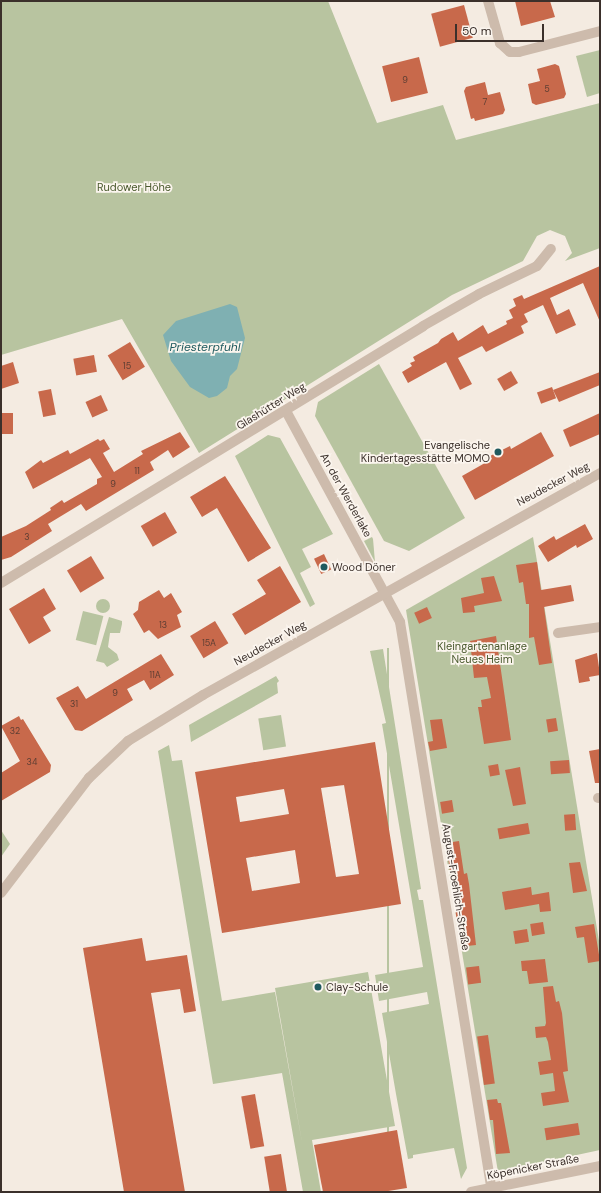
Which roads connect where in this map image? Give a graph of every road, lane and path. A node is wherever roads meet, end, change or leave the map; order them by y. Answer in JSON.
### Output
{"nodes":[{"id":1,"x":488,"y":1,"type":"edge"},
{"id":2,"x":600,"y":31,"type":"edge"},
{"id":3,"x":551,"y":249,"type":"dead end"},
{"id":4,"x":286,"y":411,"type":"junction"},
{"id":5,"x":600,"y":473,"type":"edge"},
{"id":6,"x":1,"y":583,"type":"edge"},
{"id":7,"x":384,"y":593,"type":"junction"},
{"id":8,"x":600,"y":627,"type":"edge"},
{"id":9,"x":558,"y":633,"type":"dead end"},
{"id":10,"x":1,"y":894,"type":"edge"},
{"id":11,"x":600,"y":1166,"type":"edge"},
{"id":12,"x":491,"y":1190,"type":"edge"},
{"id":13,"x":471,"y":1192,"type":"edge"}],
"edges":[{"from":1,"to":2,"type":"street"},
{"from":3,"to":4,"type":"street","name":"Glashütter Weg"},
{"from":4,"to":6,"type":"street","name":"Glashütter Weg"},
{"from":4,"to":7,"type":"street","name":"An der Werderlake"},
{"from":5,"to":7,"type":"street","name":"Neudecker Weg"},
{"from":7,"to":10,"type":"street","name":"Neudecker Weg"},
{"from":7,"to":12,"type":"street","name":"August-Froehlich-Straße"},
{"from":8,"to":9,"type":"street"},
{"from":11,"to":12,"type":"street","name":"Köpenicker Straße"},
{"from":12,"to":13,"type":"street","name":"Köpenicker Straße"}]}
